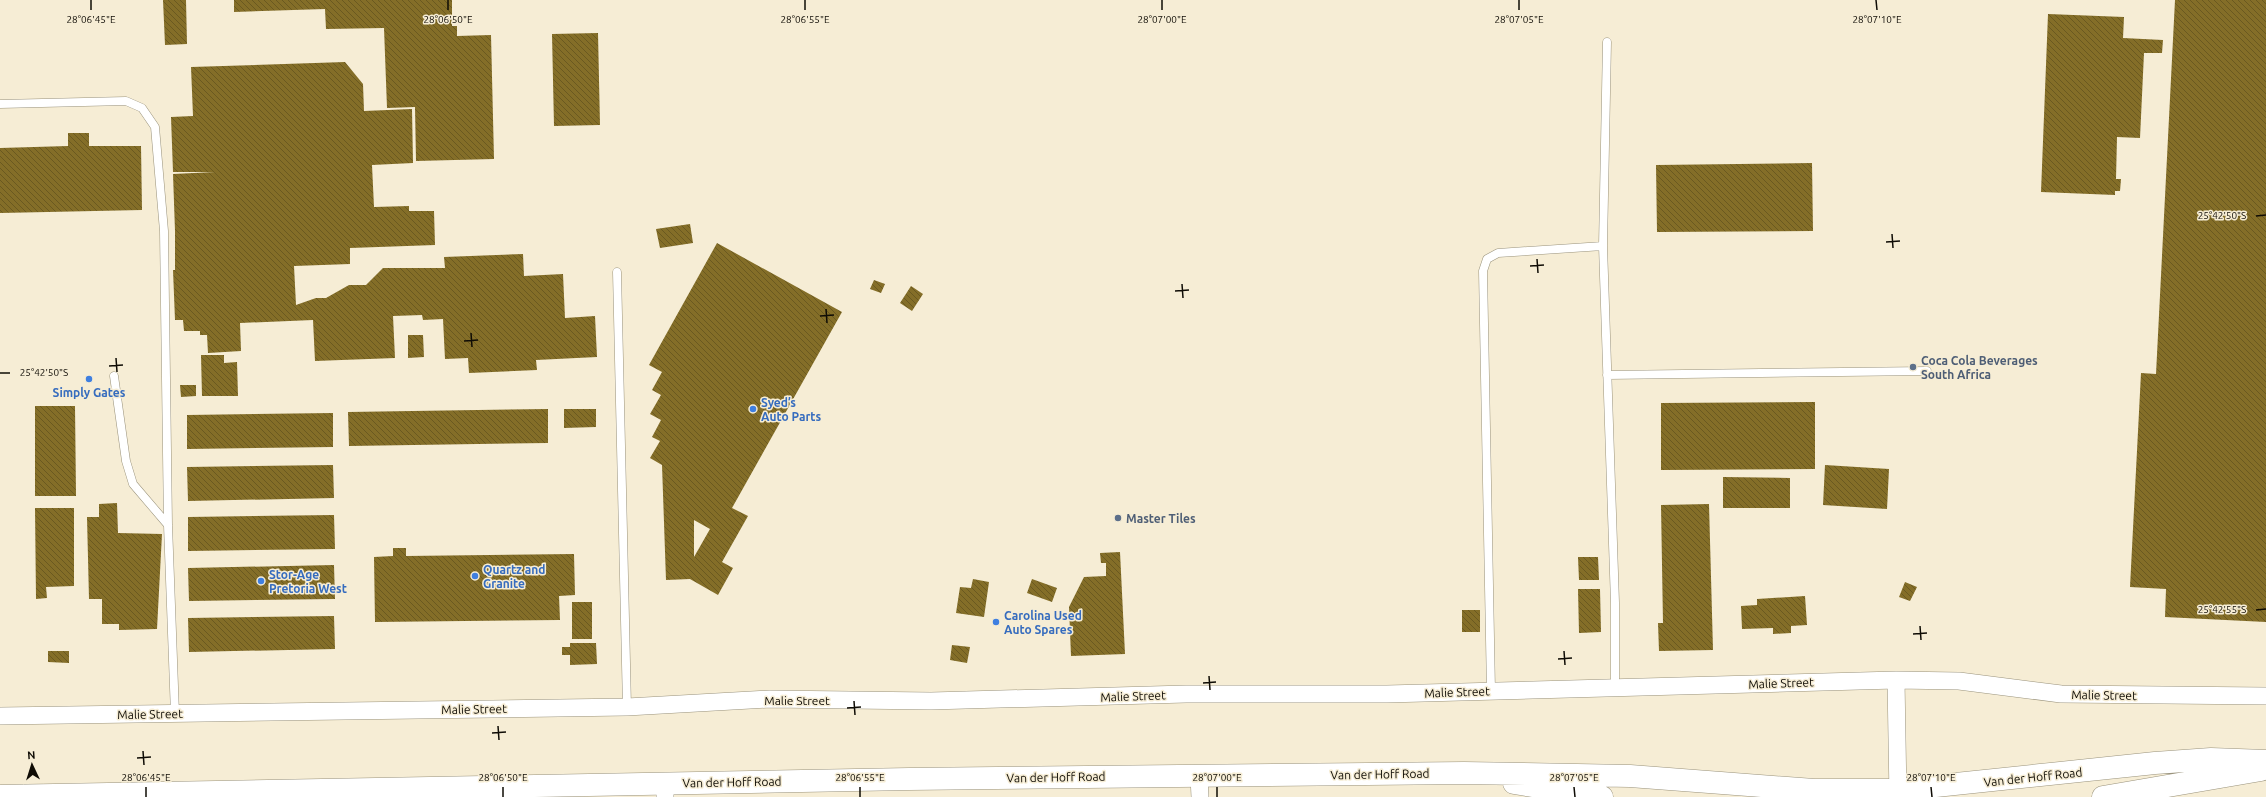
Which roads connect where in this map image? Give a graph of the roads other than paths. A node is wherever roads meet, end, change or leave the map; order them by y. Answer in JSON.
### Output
{"nodes":[{"id":1,"x":1607,"y":42,"type":"dead end"},
{"id":2,"x":0,"y":104,"type":"edge"},
{"id":3,"x":1603,"y":246,"type":"junction"},
{"id":4,"x":617,"y":272,"type":"dead end"},
{"id":5,"x":1927,"y":371,"type":"dead end"},
{"id":6,"x":1607,"y":375,"type":"junction"},
{"id":7,"x":114,"y":376,"type":"dead end"},
{"id":8,"x":168,"y":525,"type":"junction"},
{"id":9,"x":1896,"y":680,"type":"junction"},
{"id":10,"x":1615,"y":688,"type":"junction"},
{"id":11,"x":1491,"y":691,"type":"junction"},
{"id":12,"x":2266,"y":696,"type":"edge"},
{"id":13,"x":627,"y":707,"type":"junction"},
{"id":14,"x":175,"y":714,"type":"junction"},
{"id":15,"x":0,"y":716,"type":"edge"},
{"id":16,"x":2266,"y":761,"type":"edge"},
{"id":17,"x":2266,"y":769,"type":"edge"},
{"id":18,"x":1464,"y":773,"type":"junction"},
{"id":19,"x":1199,"y":786,"type":"edge"},
{"id":20,"x":665,"y":790,"type":"edge"},
{"id":21,"x":209,"y":794,"type":"edge"},
{"id":22,"x":1898,"y":794,"type":"edge"},
{"id":23,"x":0,"y":796,"type":"edge"},
{"id":24,"x":1602,"y":797,"type":"edge"},
{"id":25,"x":2103,"y":797,"type":"edge"}],
"edges":[{"from":1,"to":3,"type":"lane"},
{"from":2,"to":8,"type":"lane"},
{"from":3,"to":6,"type":"lane"},
{"from":3,"to":11,"type":"lane"},
{"from":4,"to":13,"type":"lane"},
{"from":5,"to":6,"type":"lane"},
{"from":6,"to":10,"type":"lane"},
{"from":7,"to":8,"type":"lane"},
{"from":8,"to":14,"type":"lane"},
{"from":9,"to":10,"type":"street","name":"Malie Street"},
{"from":9,"to":12,"type":"street","name":"Malie Street"},
{"from":9,"to":22,"type":"street"},
{"from":10,"to":11,"type":"street","name":"Malie Street"},
{"from":11,"to":13,"type":"street","name":"Malie Street"},
{"from":13,"to":14,"type":"street","name":"Malie Street"},
{"from":14,"to":15,"type":"street","name":"Malie Street"},
{"from":16,"to":22,"type":"main road","name":"Van der Hoff Road"},
{"from":17,"to":25,"type":"main road"},
{"from":18,"to":19,"type":"main road","name":"Van der Hoff Road"},
{"from":18,"to":22,"type":"main road","name":"Van der Hoff Road"},
{"from":18,"to":24,"type":"main road","name":"Van der Hoff Road"},
{"from":19,"to":20,"type":"main road","name":"Van der Hoff Road"},
{"from":20,"to":21,"type":"main road","name":"Van der Hoff Road"},
{"from":21,"to":23,"type":"main road","name":"Van der Hoff Road"}]}
